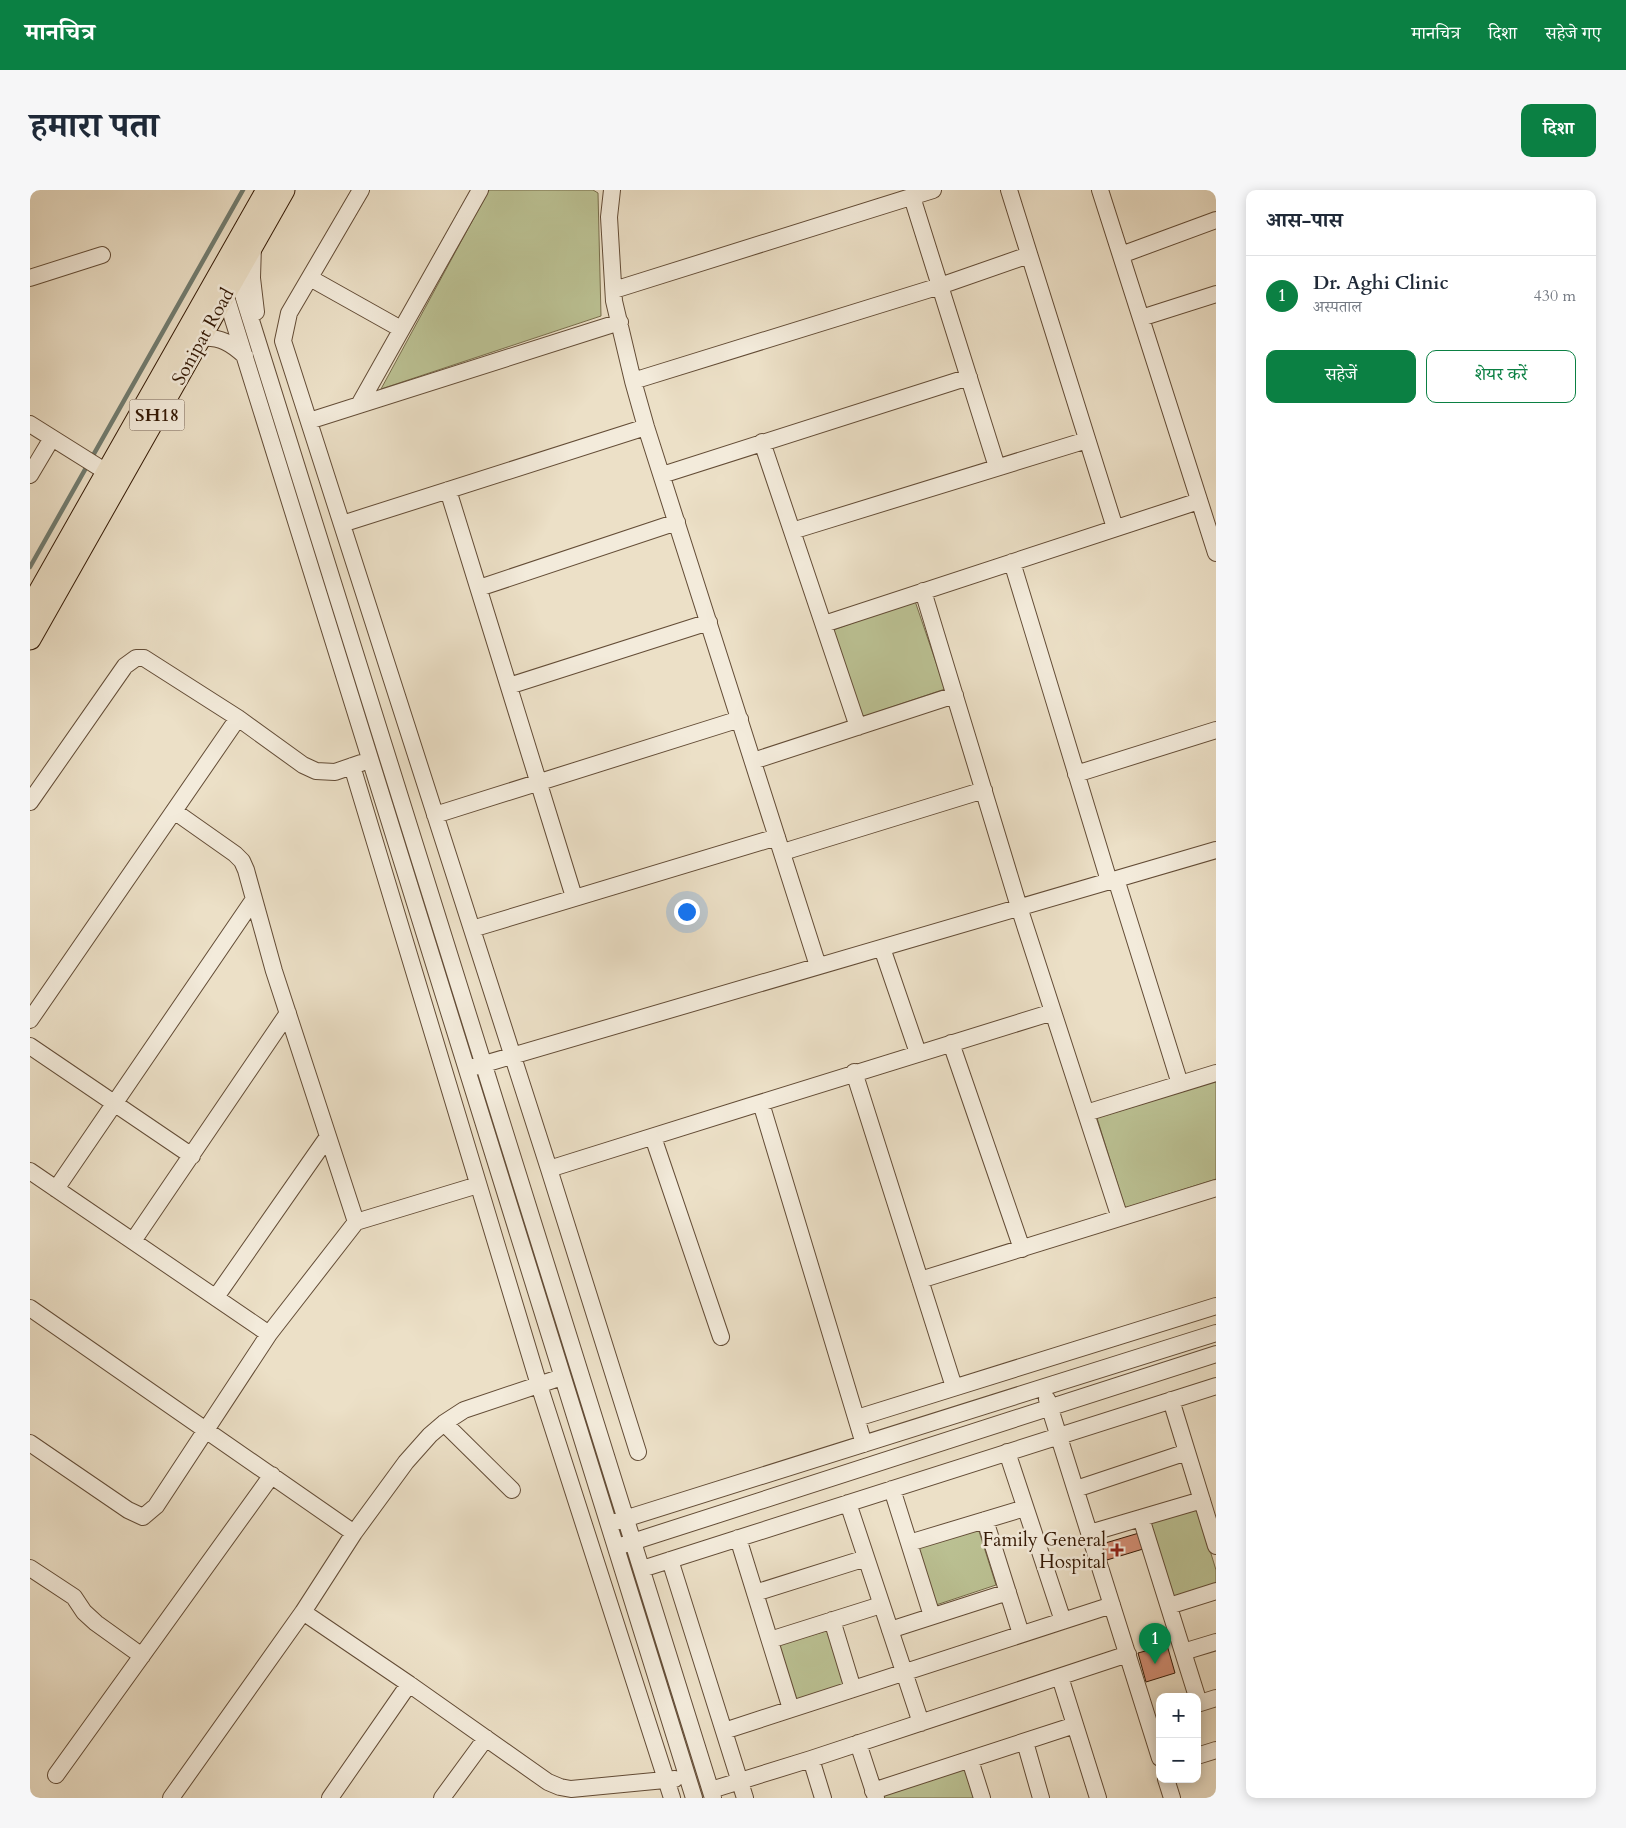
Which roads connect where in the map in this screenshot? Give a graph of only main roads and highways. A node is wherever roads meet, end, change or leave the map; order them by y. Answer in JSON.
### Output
{"nodes":[{"id":1,"x":267,"y":190,"type":"edge"},
{"id":2,"x":284,"y":190,"type":"edge"},
{"id":3,"x":228,"y":274,"type":"junction"},
{"id":4,"x":101,"y":469,"type":"junction"},
{"id":5,"x":30,"y":608,"type":"edge"},
{"id":6,"x":30,"y":639,"type":"edge"}],
"edges":[{"from":1,"to":3,"type":"main road","name":"Sonipat Road","number":"SH18"},
{"from":2,"to":3,"type":"main road","name":"Sonipat Road","number":"SH18"},
{"from":3,"to":4,"type":"main road","name":"Sonipat Road","number":"SH18"},
{"from":3,"to":4,"type":"main road","name":"Sonipat Road","number":"SH18"},
{"from":4,"to":5,"type":"main road","name":"Sonipat Road","number":"SH18"},
{"from":4,"to":6,"type":"main road","name":"Sonipat Road","number":"SH18"}]}
